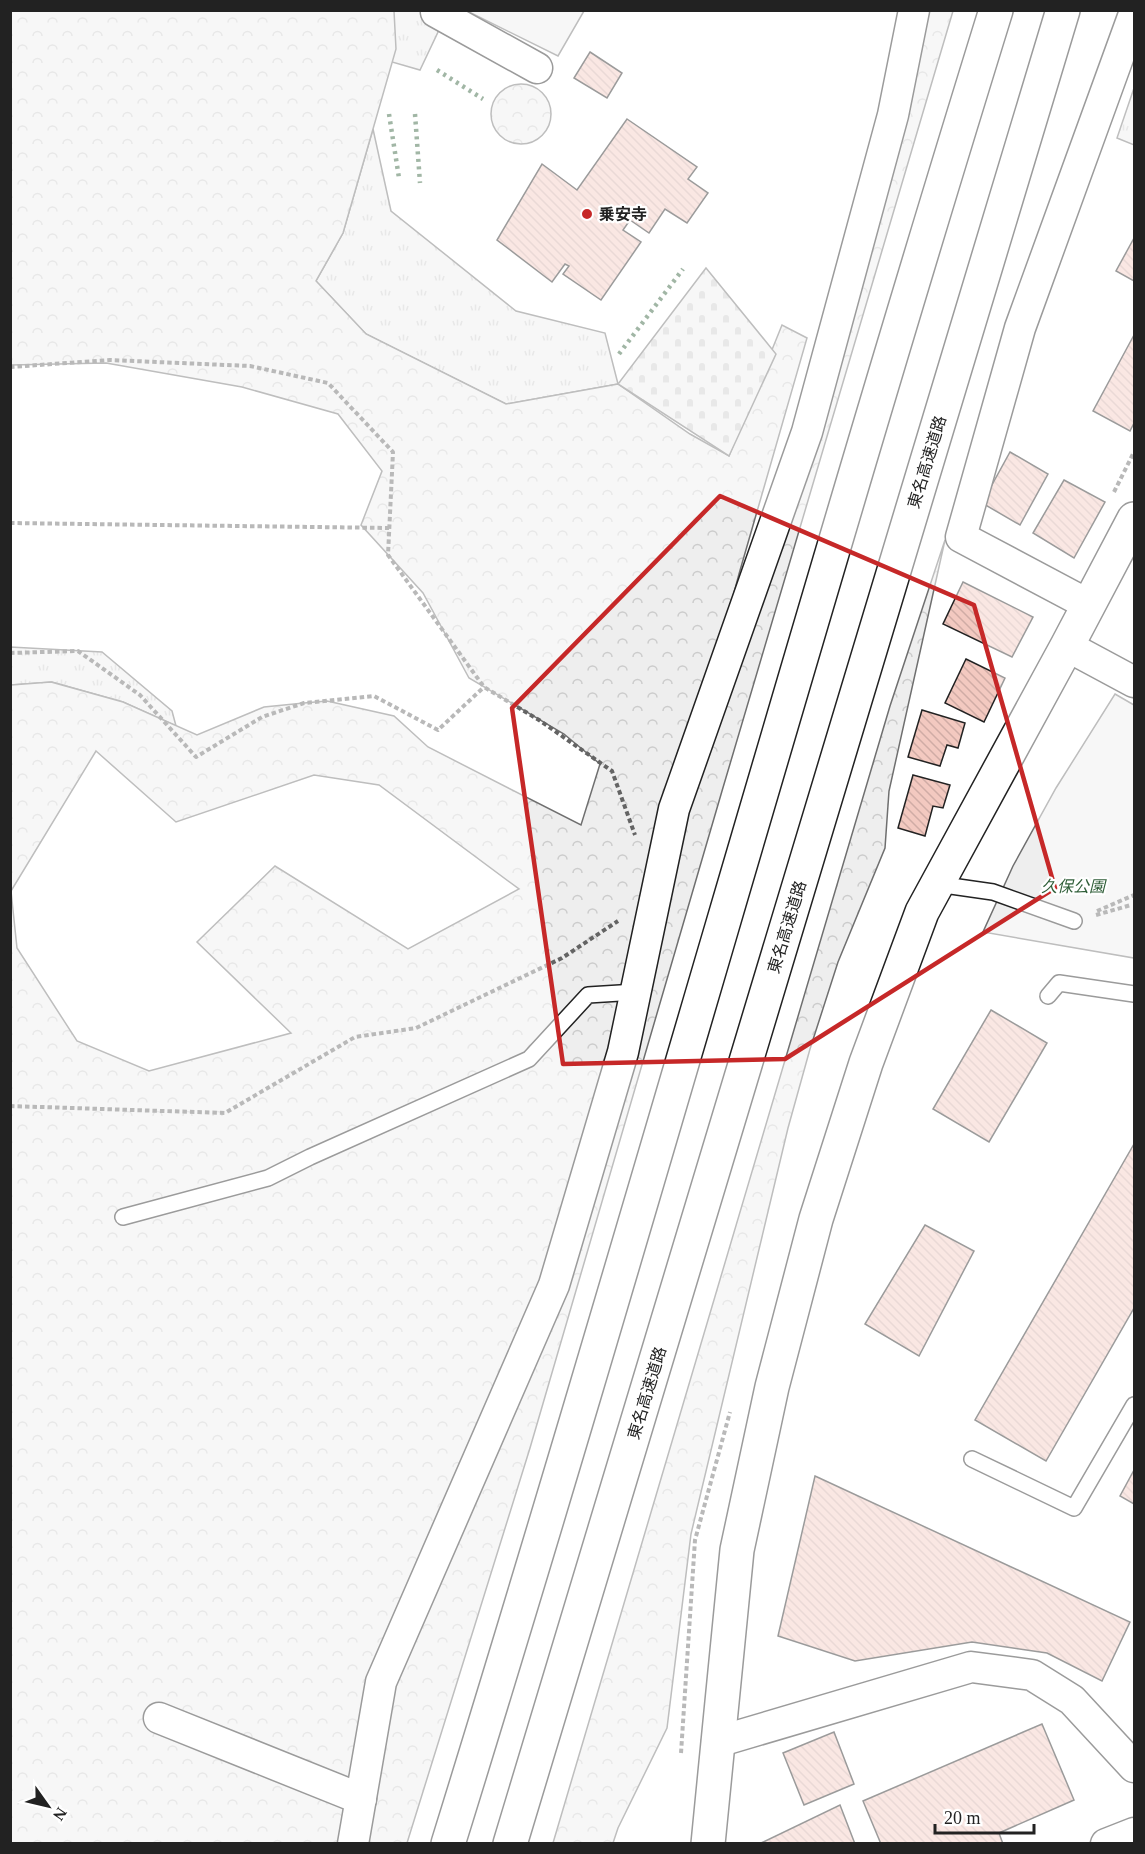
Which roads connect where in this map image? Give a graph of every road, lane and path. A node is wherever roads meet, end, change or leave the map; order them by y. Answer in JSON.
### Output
{"nodes":[{"id":1,"x":437,"y":10,"type":"edge"},
{"id":2,"x":914,"y":10,"type":"edge"},
{"id":3,"x":996,"y":10,"type":"edge"},
{"id":4,"x":1063,"y":10,"type":"edge"},
{"id":5,"x":1134,"y":14,"type":"edge"},
{"id":6,"x":537,"y":68,"type":"dead end"},
{"id":7,"x":10,"y":367,"type":"edge"},
{"id":8,"x":1134,"y":519,"type":"edge"},
{"id":9,"x":10,"y":523,"type":"edge"},
{"id":10,"x":389,"y":528,"type":"junction"},
{"id":11,"x":1089,"y":605,"type":"junction"},
{"id":12,"x":1067,"y":646,"type":"junction"},
{"id":13,"x":10,"y":653,"type":"edge"},
{"id":14,"x":1134,"y":682,"type":"edge"},
{"id":15,"x":484,"y":687,"type":"junction"},
{"id":16,"x":638,"y":844,"type":"dead end"},
{"id":17,"x":937,"y":884,"type":"junction"},
{"id":18,"x":1134,"y":895,"type":"edge"},
{"id":19,"x":656,"y":896,"type":"junction"},
{"id":20,"x":1131,"y":905,"type":"dead end"},
{"id":21,"x":1074,"y":921,"type":"junction"},
{"id":22,"x":636,"y":992,"type":"junction"},
{"id":23,"x":1134,"y":994,"type":"edge"},
{"id":24,"x":1048,"y":996,"type":"dead end"},
{"id":25,"x":10,"y":1106,"type":"edge"},
{"id":26,"x":123,"y":1217,"type":"dead end"},
{"id":27,"x":1134,"y":1405,"type":"edge"},
{"id":28,"x":972,"y":1458,"type":"dead end"},
{"id":29,"x":159,"y":1718,"type":"dead end"},
{"id":30,"x":717,"y":1742,"type":"junction"},
{"id":31,"x":1134,"y":1767,"type":"edge"},
{"id":32,"x":361,"y":1799,"type":"junction"},
{"id":33,"x":1134,"y":1833,"type":"edge"},
{"id":34,"x":353,"y":1844,"type":"edge"},
{"id":35,"x":448,"y":1844,"type":"edge"},
{"id":36,"x":510,"y":1844,"type":"edge"},
{"id":37,"x":708,"y":1844,"type":"edge"},
{"id":38,"x":1106,"y":1844,"type":"edge"}],
"edges":[{"from":1,"to":6,"type":"street"},
{"from":2,"to":19,"type":"street"},
{"from":3,"to":35,"type":"main road"},
{"from":4,"to":36,"type":"main road","name":"東名高速道路"},
{"from":5,"to":11,"type":"street"},
{"from":7,"to":10,"type":"path"},
{"from":8,"to":11,"type":"main road"},
{"from":9,"to":10,"type":"path"},
{"from":10,"to":15,"type":"path"},
{"from":11,"to":12,"type":"main road"},
{"from":12,"to":14,"type":"street"},
{"from":12,"to":17,"type":"main road"},
{"from":13,"to":15,"type":"path"},
{"from":15,"to":16,"type":"path"},
{"from":17,"to":21,"type":"lane"},
{"from":17,"to":30,"type":"main road"},
{"from":18,"to":21,"type":"path"},
{"from":19,"to":22,"type":"street"},
{"from":19,"to":25,"type":"path"},
{"from":20,"to":21,"type":"path"},
{"from":22,"to":26,"type":"lane"},
{"from":22,"to":32,"type":"street"},
{"from":23,"to":24,"type":"lane"},
{"from":27,"to":28,"type":"lane"},
{"from":29,"to":32,"type":"street"},
{"from":30,"to":31,"type":"street"},
{"from":30,"to":37,"type":"main road"},
{"from":32,"to":34,"type":"street"},
{"from":33,"to":38,"type":"street"}]}
